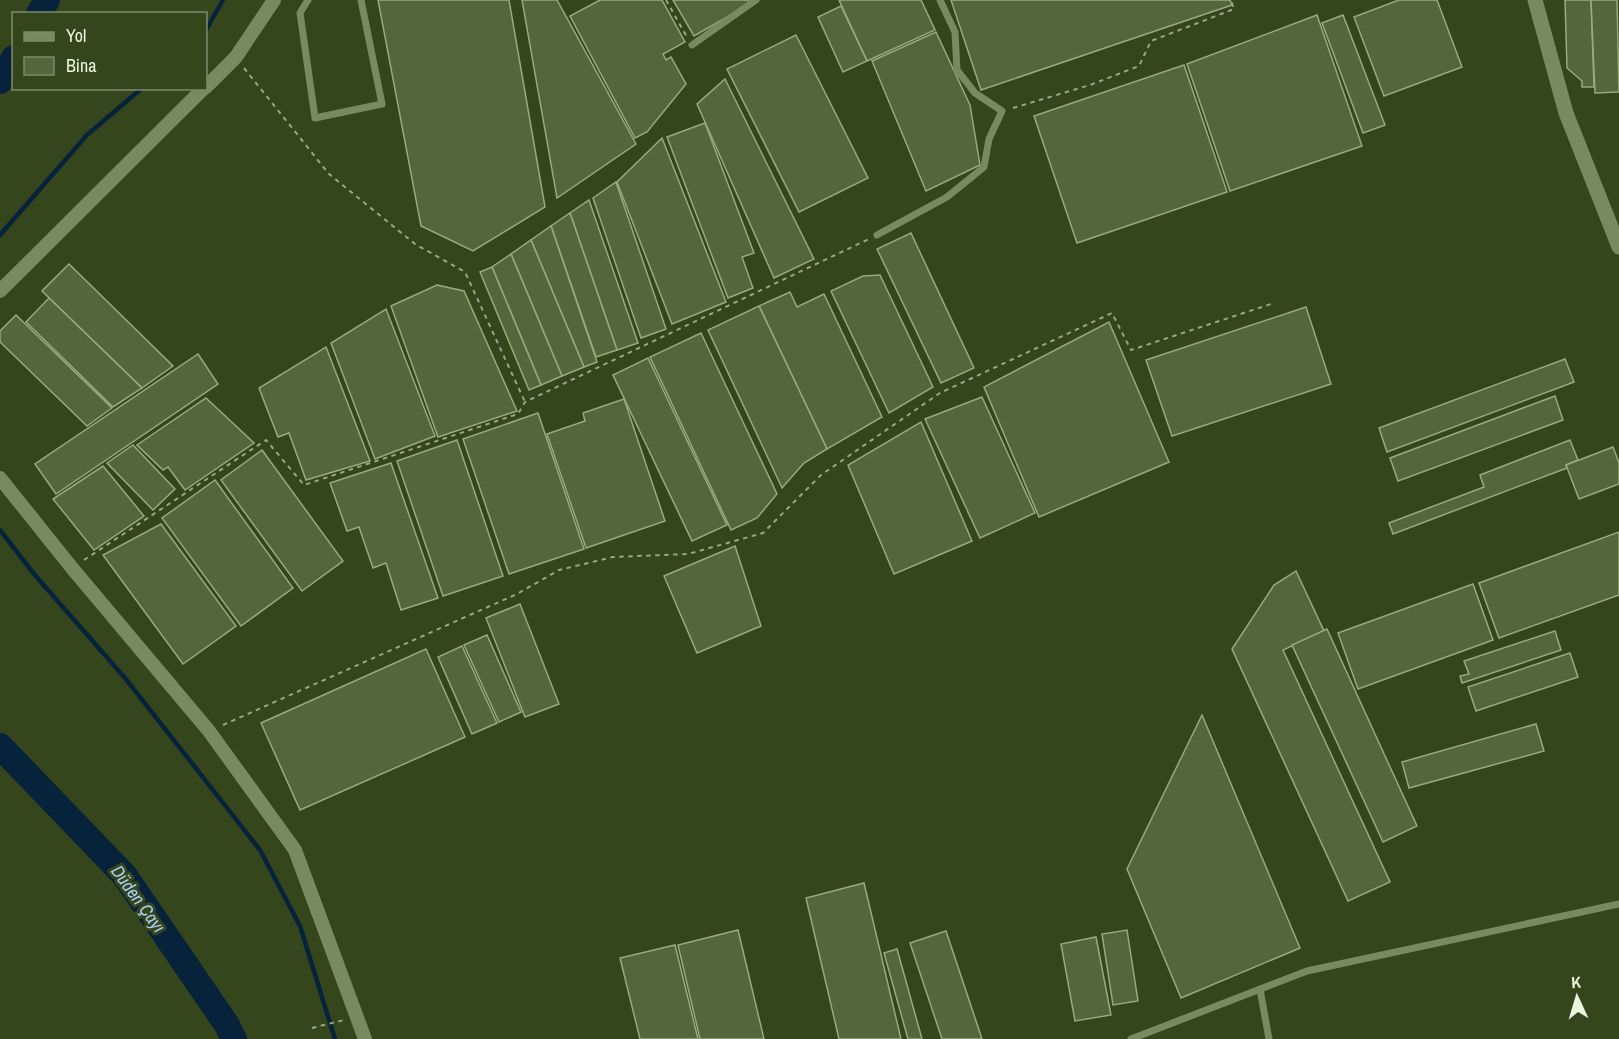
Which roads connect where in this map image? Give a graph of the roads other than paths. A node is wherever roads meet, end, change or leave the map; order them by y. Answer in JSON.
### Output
{"nodes":[{"id":1,"x":274,"y":0,"type":"edge"},
{"id":2,"x":308,"y":0,"type":"edge"},
{"id":3,"x":361,"y":0,"type":"edge"},
{"id":4,"x":756,"y":0,"type":"edge"},
{"id":5,"x":940,"y":0,"type":"edge"},
{"id":6,"x":1535,"y":0,"type":"edge"},
{"id":7,"x":692,"y":45,"type":"road end"},
{"id":8,"x":207,"y":86,"type":"edge"},
{"id":9,"x":203,"y":90,"type":"edge"},
{"id":10,"x":877,"y":236,"type":"road end"},
{"id":11,"x":1619,"y":247,"type":"edge"},
{"id":12,"x":0,"y":291,"type":"edge"},
{"id":13,"x":0,"y":478,"type":"edge"},
{"id":14,"x":1619,"y":904,"type":"edge"},
{"id":15,"x":1260,"y":989,"type":"junction"},
{"id":16,"x":364,"y":1039,"type":"edge"},
{"id":17,"x":1131,"y":1039,"type":"edge"},
{"id":18,"x":1269,"y":1039,"type":"edge"}],
"edges":[{"from":1,"to":8,"type":"street"},
{"from":2,"to":3,"type":"lane"},
{"from":4,"to":7,"type":"lane"},
{"from":5,"to":10,"type":"lane"},
{"from":6,"to":11,"type":"street"},
{"from":9,"to":12,"type":"street"},
{"from":13,"to":16,"type":"street"},
{"from":14,"to":15,"type":"lane"},
{"from":15,"to":17,"type":"lane"},
{"from":15,"to":18,"type":"lane"}]}
